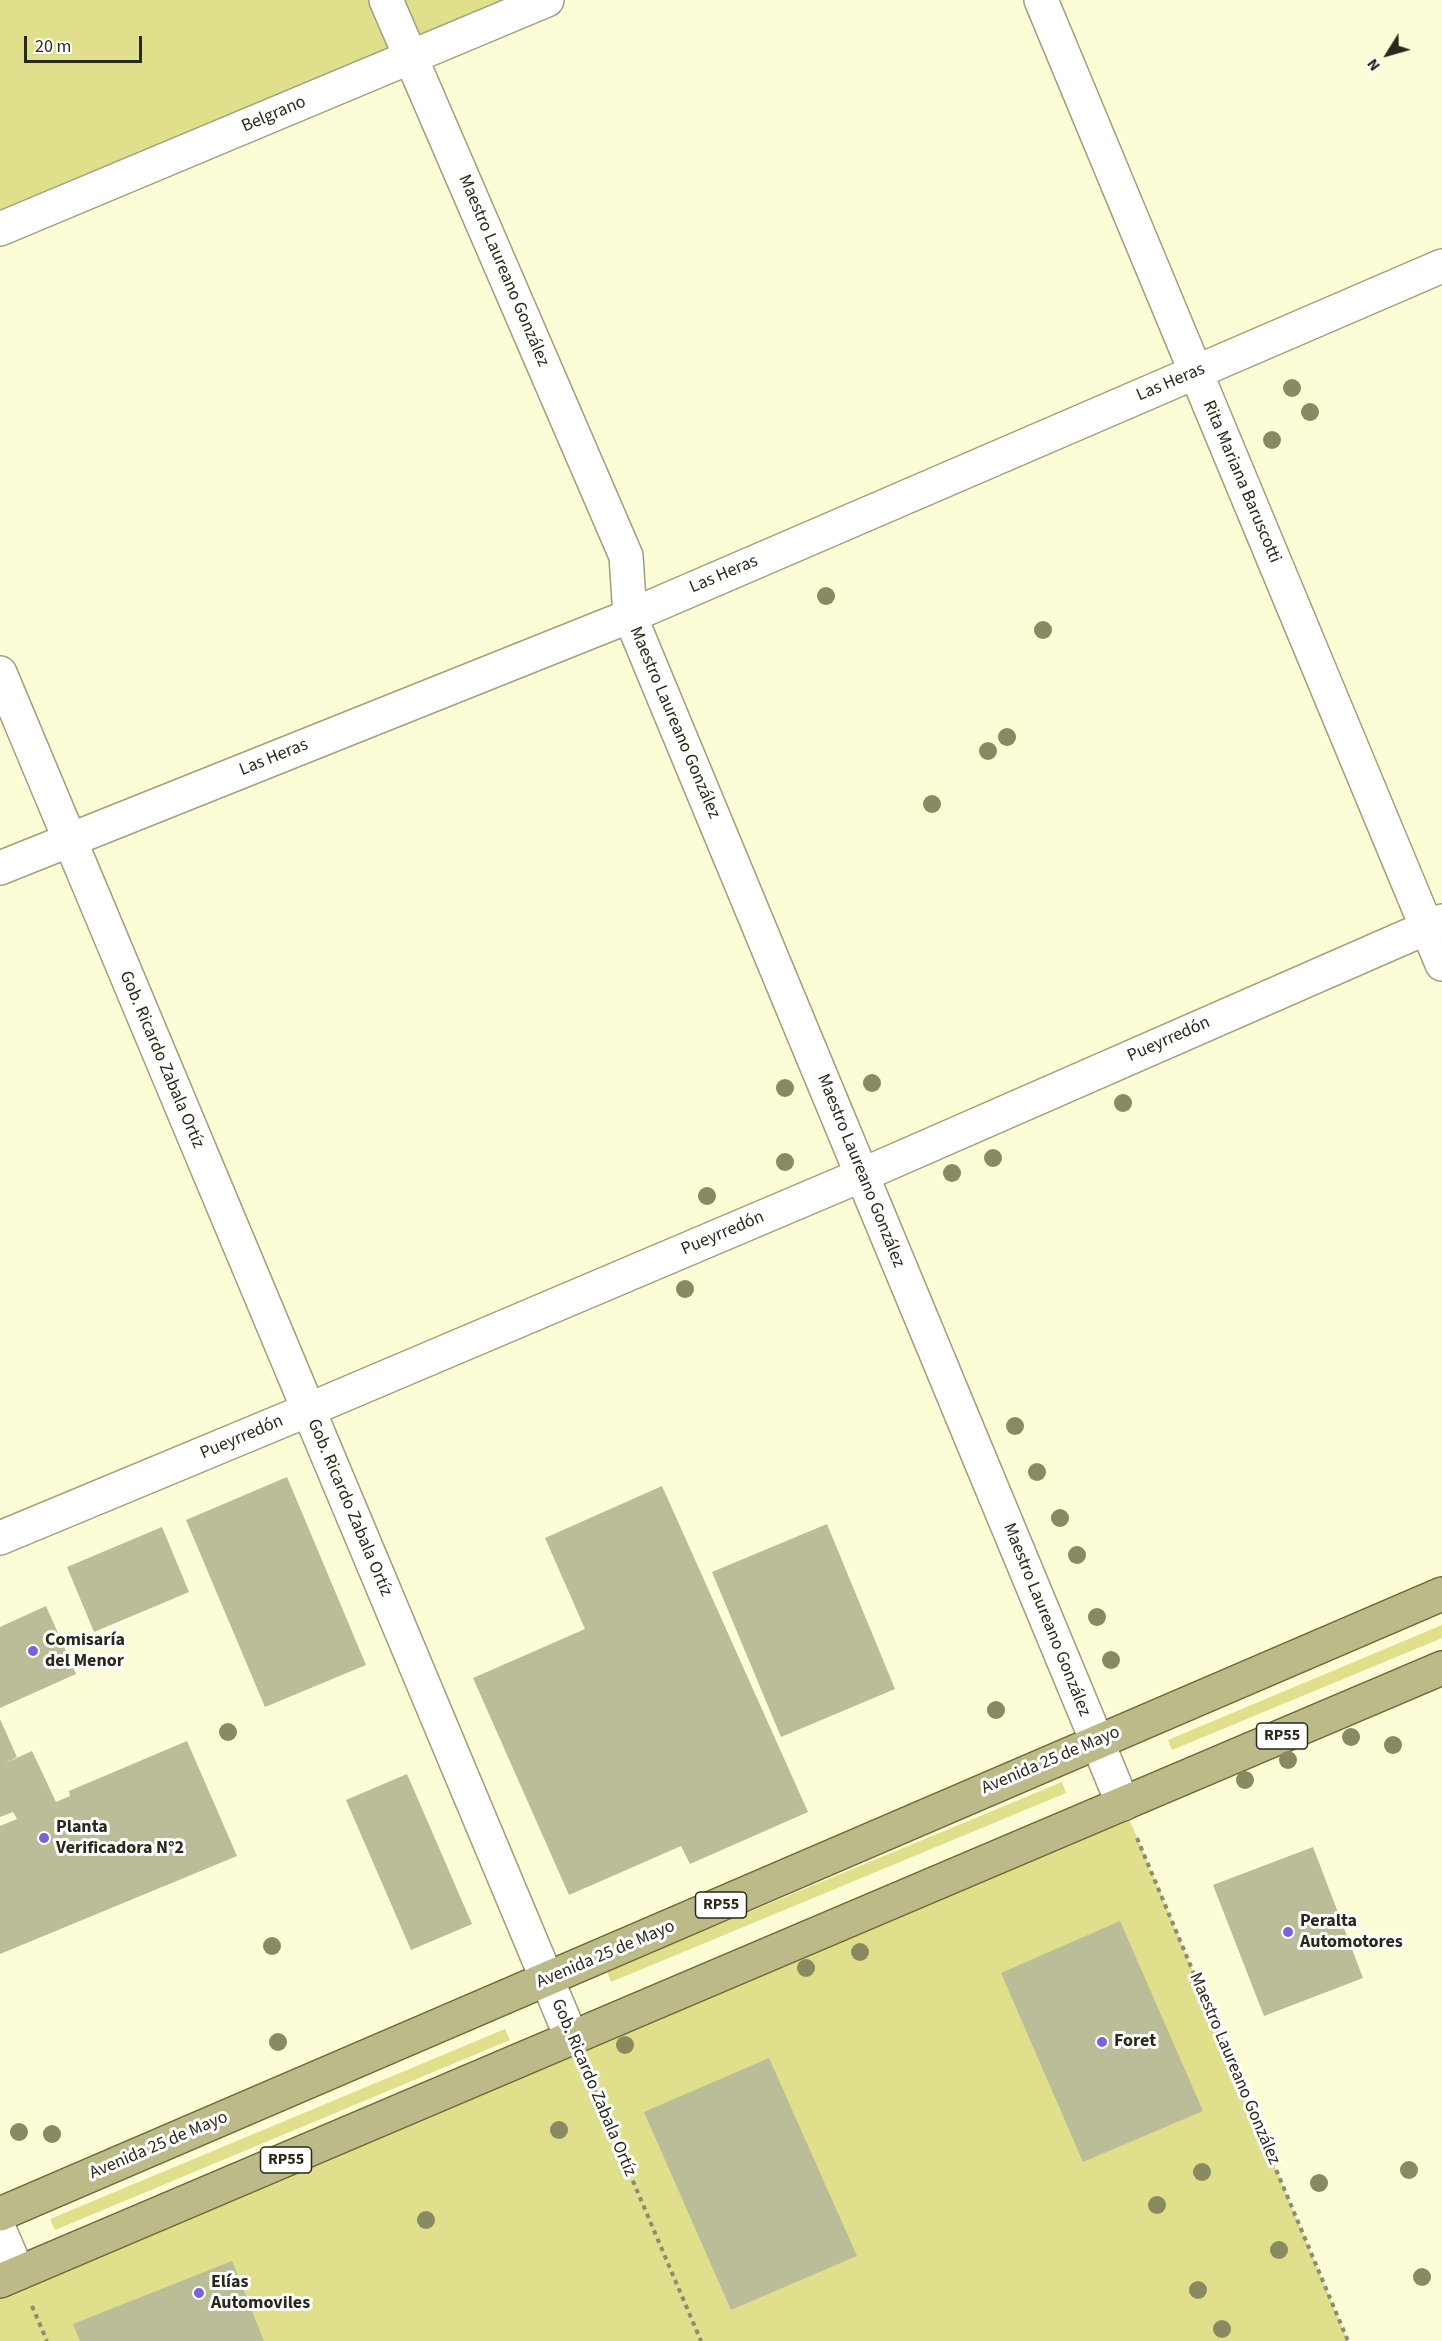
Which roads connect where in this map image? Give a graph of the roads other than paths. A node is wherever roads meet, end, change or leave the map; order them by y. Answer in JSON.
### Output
{"nodes":[{"id":1,"x":386,"y":0,"type":"edge"},
{"id":2,"x":547,"y":0,"type":"edge"},
{"id":3,"x":1041,"y":0,"type":"edge"},
{"id":4,"x":410,"y":58,"type":"junction"},
{"id":5,"x":0,"y":229,"type":"edge"},
{"id":6,"x":1442,"y":266,"type":"edge"},
{"id":7,"x":1195,"y":372,"type":"junction"},
{"id":8,"x":630,"y":616,"type":"junction"},
{"id":9,"x":0,"y":673,"type":"edge"},
{"id":10,"x":69,"y":839,"type":"junction"},
{"id":11,"x":0,"y":868,"type":"edge"},
{"id":12,"x":1434,"y":924,"type":"edge"},
{"id":13,"x":1442,"y":963,"type":"edge"},
{"id":14,"x":862,"y":1175,"type":"junction"},
{"id":15,"x":308,"y":1410,"type":"junction"},
{"id":16,"x":0,"y":1538,"type":"edge"},
{"id":17,"x":1442,"y":1594,"type":"edge"},
{"id":18,"x":1442,"y":1668,"type":"edge"},
{"id":19,"x":1096,"y":1742,"type":"junction"},
{"id":20,"x":1123,"y":1804,"type":"junction"},
{"id":21,"x":548,"y":1980,"type":"junction"},
{"id":22,"x":572,"y":2039,"type":"junction"},
{"id":23,"x":0,"y":2214,"type":"edge"},
{"id":24,"x":0,"y":2231,"type":"edge"},
{"id":25,"x":9,"y":2277,"type":"edge"}],
"edges":[{"from":1,"to":4,"type":"street","name":"Maestro Laureano González"},
{"from":2,"to":4,"type":"street","name":"Belgrano"},
{"from":3,"to":7,"type":"street","name":"Rita Mariana Baruscotti"},
{"from":4,"to":5,"type":"street","name":"Belgrano"},
{"from":4,"to":8,"type":"street","name":"Maestro Laureano González"},
{"from":6,"to":7,"type":"street","name":"Las Heras"},
{"from":7,"to":8,"type":"street","name":"Las Heras"},
{"from":7,"to":12,"type":"street","name":"Rita Mariana Baruscotti"},
{"from":8,"to":10,"type":"street","name":"Las Heras"},
{"from":8,"to":14,"type":"street","name":"Maestro Laureano González"},
{"from":9,"to":10,"type":"street","name":"Gob. Ricardo Zabala Ortíz"},
{"from":10,"to":11,"type":"street","name":"Las Heras"},
{"from":10,"to":15,"type":"street","name":"Gob. Ricardo Zabala Ortíz"},
{"from":12,"to":13,"type":"street","name":"Rita Mariana Baruscotti"},
{"from":12,"to":14,"type":"street","name":"Pueyrredón"},
{"from":14,"to":15,"type":"street","name":"Pueyrredón"},
{"from":14,"to":19,"type":"street","name":"Maestro Laureano González"},
{"from":15,"to":16,"type":"street","name":"Pueyrredón"},
{"from":15,"to":21,"type":"street","name":"Gob. Ricardo Zabala Ortíz"},
{"from":17,"to":19,"type":"main road","name":"Avenida 25 de Mayo","number":"RP55"},
{"from":18,"to":20,"type":"main road","number":"RP55"},
{"from":19,"to":20,"type":"street","name":"Maestro Laureano González"},
{"from":19,"to":21,"type":"main road","name":"Avenida 25 de Mayo","number":"RP55"},
{"from":20,"to":22,"type":"main road","number":"RP55"},
{"from":21,"to":22,"type":"street","name":"Gob. Ricardo Zabala Ortíz"},
{"from":21,"to":23,"type":"main road","name":"Avenida 25 de Mayo","number":"RP55"},
{"from":22,"to":25,"type":"main road","number":"RP55"},
{"from":24,"to":25,"type":"street"}]}
